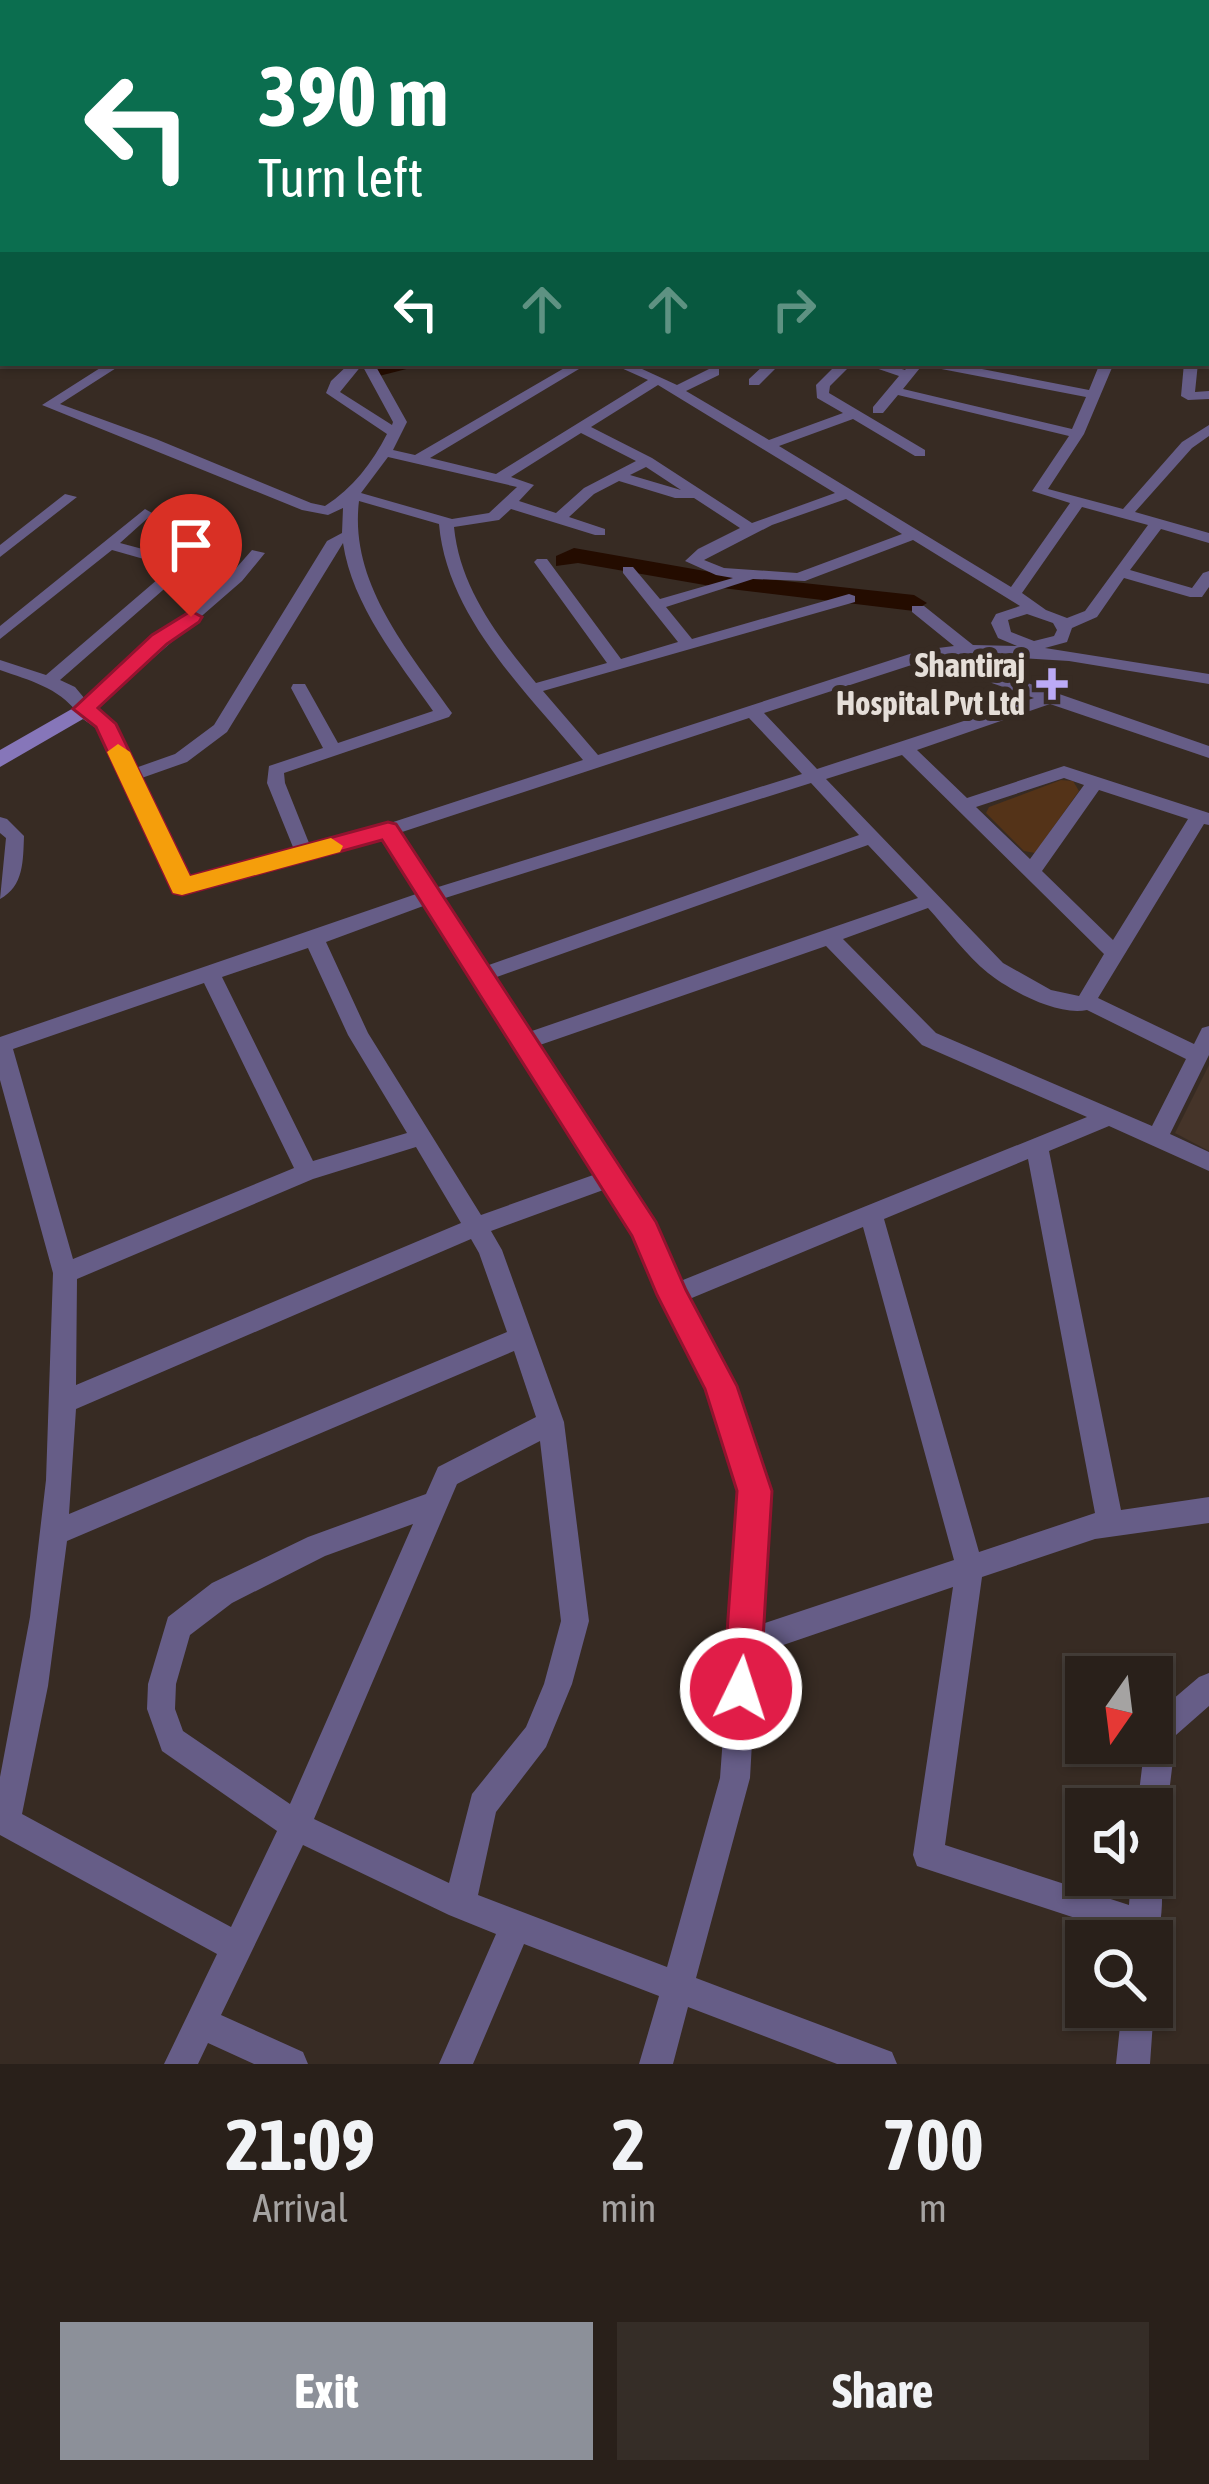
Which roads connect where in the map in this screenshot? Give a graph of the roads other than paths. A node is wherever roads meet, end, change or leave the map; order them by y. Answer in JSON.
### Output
{"nodes":[{"id":1,"x":112,"y":366,"type":"edge"},
{"id":2,"x":351,"y":366,"type":"edge"},
{"id":3,"x":369,"y":366,"type":"edge"},
{"id":4,"x":578,"y":366,"type":"edge"},
{"id":5,"x":623,"y":366,"type":"edge"},
{"id":6,"x":771,"y":366,"type":"edge"},
{"id":7,"x":843,"y":366,"type":"edge"},
{"id":8,"x":944,"y":366,"type":"edge"},
{"id":9,"x":1106,"y":366,"type":"edge"},
{"id":10,"x":1191,"y":366,"type":"edge"},
{"id":11,"x":914,"y":369,"type":"edge"},
{"id":12,"x":714,"y":372,"type":"dead end"},
{"id":13,"x":658,"y":380,"type":"junction"},
{"id":14,"x":1011,"y":381,"type":"junction"},
{"id":15,"x":754,"y":382,"type":"dead end"},
{"id":16,"x":677,"y":390,"type":"junction"},
{"id":17,"x":897,"y":391,"type":"junction"},
{"id":18,"x":1095,"y":395,"type":"junction"},
{"id":19,"x":1209,"y":395,"type":"edge"},
{"id":20,"x":878,"y":410,"type":"dead end"},
{"id":21,"x":852,"y":415,"type":"junction"},
{"id":22,"x":994,"y":416,"type":"junction"},
{"id":23,"x":580,"y":427,"type":"junction"},
{"id":24,"x":1209,"y":429,"type":"edge"},
{"id":25,"x":395,"y":433,"type":"junction"},
{"id":26,"x":1077,"y":434,"type":"junction"},
{"id":27,"x":769,"y":445,"type":"junction"},
{"id":28,"x":1187,"y":445,"type":"junction"},
{"id":29,"x":386,"y":452,"type":"junction"},
{"id":30,"x":1209,"y":452,"type":"edge"},
{"id":31,"x":920,"y":453,"type":"dead end"},
{"id":32,"x":420,"y":458,"type":"junction"},
{"id":33,"x":647,"y":461,"type":"junction"},
{"id":34,"x":502,"y":476,"type":"junction"},
{"id":35,"x":618,"y":476,"type":"junction"},
{"id":36,"x":696,"y":494,"type":"junction"},
{"id":37,"x":850,"y":494,"type":"junction"},
{"id":38,"x":352,"y":496,"type":"junction"},
{"id":39,"x":70,"y":497,"type":"dead end"},
{"id":40,"x":1079,"y":501,"type":"junction"},
{"id":41,"x":512,"y":504,"type":"junction"},
{"id":42,"x":145,"y":513,"type":"dead end"},
{"id":43,"x":1126,"y":514,"type":"junction"},
{"id":44,"x":559,"y":519,"type":"junction"},
{"id":45,"x":1209,"y":520,"type":"edge"},
{"id":46,"x":446,"y":524,"type":"junction"},
{"id":47,"x":1159,"y":524,"type":"junction"},
{"id":48,"x":753,"y":530,"type":"junction"},
{"id":49,"x":600,"y":532,"type":"dead end"},
{"id":50,"x":916,"y":534,"type":"junction"},
{"id":51,"x":218,"y":535,"type":"dead end"},
{"id":52,"x":347,"y":536,"type":"junction"},
{"id":53,"x":1203,"y":536,"type":"edge"},
{"id":54,"x":109,"y":545,"type":"junction"},
{"id":55,"x":0,"y":552,"type":"edge"},
{"id":56,"x":257,"y":553,"type":"dead end"},
{"id":57,"x":542,"y":562,"type":"dead end"},
{"id":58,"x":183,"y":566,"type":"junction"},
{"id":59,"x":628,"y":570,"type":"dead end"},
{"id":60,"x":1120,"y":572,"type":"junction"},
{"id":61,"x":1209,"y":576,"type":"edge"},
{"id":62,"x":742,"y":580,"type":"junction"},
{"id":63,"x":1014,"y":593,"type":"junction"},
{"id":64,"x":849,"y":599,"type":"dead end"},
{"id":65,"x":659,"y":604,"type":"junction"},
{"id":66,"x":918,"y":609,"type":"dead end"},
{"id":67,"x":1037,"y":610,"type":"junction"},
{"id":68,"x":1064,"y":625,"type":"junction"},
{"id":69,"x":0,"y":634,"type":"edge"},
{"id":70,"x":687,"y":643,"type":"junction"},
{"id":71,"x":967,"y":651,"type":"junction"},
{"id":72,"x":1048,"y":651,"type":"junction"},
{"id":73,"x":616,"y":664,"type":"junction"},
{"id":74,"x":0,"y":665,"type":"edge"},
{"id":75,"x":1209,"y":679,"type":"edge"},
{"id":76,"x":49,"y":681,"type":"junction"},
{"id":77,"x":298,"y":688,"type":"dead end"},
{"id":78,"x":536,"y":688,"type":"junction"},
{"id":79,"x":1050,"y":698,"type":"junction"},
{"id":80,"x":84,"y":709,"type":"junction"},
{"id":81,"x":751,"y":710,"type":"junction"},
{"id":82,"x":904,"y":748,"type":"junction"},
{"id":83,"x":333,"y":749,"type":"junction"},
{"id":84,"x":1209,"y":752,"type":"edge"},
{"id":85,"x":0,"y":760,"type":"edge"},
{"id":86,"x":593,"y":761,"type":"junction"},
{"id":87,"x":130,"y":776,"type":"junction"},
{"id":88,"x":816,"y":777,"type":"junction"},
{"id":89,"x":1096,"y":781,"type":"junction"},
{"id":90,"x":964,"y":805,"type":"junction"},
{"id":91,"x":1204,"y":818,"type":"edge"},
{"id":92,"x":0,"y":823,"type":"edge"},
{"id":93,"x":388,"y":830,"type":"junction"},
{"id":94,"x":872,"y":837,"type":"junction"},
{"id":95,"x":304,"y":853,"type":"junction"},
{"id":96,"x":1032,"y":872,"type":"junction"},
{"id":97,"x":0,"y":892,"type":"edge"},
{"id":98,"x":430,"y":896,"type":"junction"},
{"id":99,"x":931,"y":899,"type":"junction"},
{"id":100,"x":829,"y":937,"type":"junction"},
{"id":101,"x":314,"y":939,"type":"junction"},
{"id":102,"x":1117,"y":955,"type":"junction"},
{"id":103,"x":210,"y":973,"type":"junction"},
{"id":104,"x":481,"y":975,"type":"junction"},
{"id":105,"x":1087,"y":1001,"type":"junction"},
{"id":106,"x":524,"y":1042,"type":"junction"},
{"id":107,"x":1204,"y":1045,"type":"edge"},
{"id":108,"x":1109,"y":1117,"type":"junction"},
{"id":109,"x":421,"y":1137,"type":"junction"},
{"id":110,"x":1157,"y":1138,"type":"junction"},
{"id":111,"x":1037,"y":1147,"type":"junction"},
{"id":112,"x":1209,"y":1162,"type":"edge"},
{"id":113,"x":307,"y":1172,"type":"junction"},
{"id":114,"x":612,"y":1178,"type":"junction"},
{"id":115,"x":871,"y":1214,"type":"junction"},
{"id":116,"x":476,"y":1227,"type":"junction"},
{"id":117,"x":65,"y":1273,"type":"junction"},
{"id":118,"x":672,"y":1295,"type":"junction"},
{"id":119,"x":521,"y":1337,"type":"junction"},
{"id":120,"x":64,"y":1402,"type":"junction"},
{"id":121,"x":551,"y":1423,"type":"junction"},
{"id":122,"x":434,"y":1504,"type":"junction"},
{"id":123,"x":1209,"y":1510,"type":"edge"},
{"id":124,"x":1110,"y":1523,"type":"junction"},
{"id":125,"x":54,"y":1533,"type":"junction"},
{"id":126,"x":970,"y":1568,"type":"junction"},
{"id":127,"x":744,"y":1644,"type":"junction"},
{"id":128,"x":1207,"y":1692,"type":"edge"},
{"id":129,"x":1155,"y":1788,"type":"edge"},
{"id":130,"x":296,"y":1826,"type":"junction"},
{"id":131,"x":460,"y":1904,"type":"junction"},
{"id":132,"x":1106,"y":1920,"type":"edge"},
{"id":133,"x":517,"y":1925,"type":"junction"},
{"id":134,"x":237,"y":1948,"type":"junction"},
{"id":135,"x":680,"y":1988,"type":"junction"},
{"id":136,"x":200,"y":2023,"type":"junction"},
{"id":137,"x":1136,"y":2028,"type":"edge"},
{"id":138,"x":181,"y":2064,"type":"edge"},
{"id":139,"x":290,"y":2064,"type":"edge"},
{"id":140,"x":456,"y":2064,"type":"edge"},
{"id":141,"x":656,"y":2064,"type":"edge"},
{"id":142,"x":880,"y":2064,"type":"edge"},
{"id":143,"x":1133,"y":2064,"type":"edge"}],
"edges":[{"from":1,"to":38,"type":"street"},
{"from":2,"to":25,"type":"street"},
{"from":3,"to":25,"type":"street"},
{"from":4,"to":32,"type":"street"},
{"from":5,"to":13,"type":"street"},
{"from":6,"to":15,"type":"street"},
{"from":7,"to":21,"type":"street"},
{"from":8,"to":14,"type":"street"},
{"from":9,"to":18,"type":"street"},
{"from":10,"to":19,"type":"street"},
{"from":11,"to":17,"type":"street"},
{"from":12,"to":16,"type":"street"},
{"from":13,"to":16,"type":"street"},
{"from":13,"to":23,"type":"street"},
{"from":14,"to":18,"type":"street"},
{"from":14,"to":22,"type":"street"},
{"from":16,"to":27,"type":"street"},
{"from":17,"to":20,"type":"street"},
{"from":17,"to":22,"type":"street"},
{"from":18,"to":26,"type":"street"},
{"from":21,"to":27,"type":"street"},
{"from":21,"to":31,"type":"street"},
{"from":22,"to":26,"type":"street"},
{"from":23,"to":33,"type":"street"},
{"from":23,"to":34,"type":"street"},
{"from":24,"to":28,"type":"street"},
{"from":25,"to":29,"type":"street"},
{"from":26,"to":40,"type":"street"},
{"from":27,"to":37,"type":"street"},
{"from":28,"to":30,"type":"street"},
{"from":28,"to":43,"type":"street"},
{"from":29,"to":32,"type":"street"},
{"from":29,"to":38,"type":"street"},
{"from":32,"to":34,"type":"street"},
{"from":33,"to":35,"type":"street"},
{"from":33,"to":36,"type":"street"},
{"from":34,"to":41,"type":"street"},
{"from":35,"to":36,"type":"street"},
{"from":35,"to":44,"type":"street"},
{"from":36,"to":48,"type":"street"},
{"from":37,"to":48,"type":"street"},
{"from":37,"to":50,"type":"street"},
{"from":38,"to":46,"type":"street"},
{"from":38,"to":52,"type":"street"},
{"from":39,"to":55,"type":"street"},
{"from":40,"to":43,"type":"street"},
{"from":40,"to":63,"type":"street"},
{"from":41,"to":44,"type":"street"},
{"from":41,"to":46,"type":"street"},
{"from":42,"to":54,"type":"street"},
{"from":43,"to":47,"type":"street"},
{"from":44,"to":49,"type":"street"},
{"from":45,"to":53,"type":"street"},
{"from":46,"to":78,"type":"street"},
{"from":47,"to":53,"type":"street"},
{"from":47,"to":60,"type":"street"},
{"from":48,"to":62,"type":"street"},
{"from":50,"to":62,"type":"street"},
{"from":50,"to":63,"type":"street"},
{"from":51,"to":58,"type":"street"},
{"from":52,"to":83,"type":"street"},
{"from":52,"to":87,"type":"street"},
{"from":54,"to":58,"type":"street"},
{"from":54,"to":69,"type":"street"},
{"from":56,"to":80,"type":"street"},
{"from":57,"to":73,"type":"street"},
{"from":58,"to":76,"type":"street"},
{"from":59,"to":65,"type":"street"},
{"from":60,"to":61,"type":"street"},
{"from":60,"to":68,"type":"street"},
{"from":62,"to":65,"type":"street"},
{"from":63,"to":67,"type":"street"},
{"from":64,"to":70,"type":"street"},
{"from":65,"to":70,"type":"street"},
{"from":66,"to":71,"type":"street"},
{"from":67,"to":68,"type":"street"},
{"from":67,"to":72,"type":"street"},
{"from":68,"to":72,"type":"street"},
{"from":70,"to":73,"type":"street"},
{"from":71,"to":72,"type":"street"},
{"from":71,"to":79,"type":"street"},
{"from":71,"to":81,"type":"street"},
{"from":72,"to":75,"type":"street"},
{"from":73,"to":78,"type":"street"},
{"from":74,"to":76,"type":"street"},
{"from":76,"to":80,"type":"street"},
{"from":77,"to":83,"type":"street"},
{"from":78,"to":86,"type":"street"},
{"from":79,"to":82,"type":"street"},
{"from":79,"to":84,"type":"street"},
{"from":80,"to":85,"type":"street"},
{"from":80,"to":87,"type":"street"},
{"from":81,"to":86,"type":"street"},
{"from":81,"to":88,"type":"street"},
{"from":82,"to":88,"type":"street"},
{"from":82,"to":90,"type":"street"},
{"from":83,"to":95,"type":"street"},
{"from":86,"to":93,"type":"street"},
{"from":87,"to":95,"type":"street"},
{"from":88,"to":94,"type":"street"},
{"from":88,"to":98,"type":"street"},
{"from":89,"to":90,"type":"street"},
{"from":89,"to":91,"type":"street"},
{"from":89,"to":96,"type":"street"},
{"from":90,"to":96,"type":"street"},
{"from":91,"to":102,"type":"street"},
{"from":92,"to":97,"type":"street"},
{"from":93,"to":95,"type":"street"},
{"from":93,"to":98,"type":"street"},
{"from":94,"to":99,"type":"street"},
{"from":94,"to":104,"type":"street"},
{"from":96,"to":102,"type":"street"},
{"from":98,"to":101,"type":"street"},
{"from":98,"to":104,"type":"street"},
{"from":99,"to":100,"type":"street"},
{"from":99,"to":105,"type":"street"},
{"from":100,"to":106,"type":"street"},
{"from":100,"to":108,"type":"street"},
{"from":101,"to":103,"type":"street"},
{"from":101,"to":109,"type":"street"},
{"from":102,"to":105,"type":"street"},
{"from":103,"to":113,"type":"street"},
{"from":103,"to":117,"type":"street"},
{"from":104,"to":106,"type":"street"},
{"from":105,"to":107,"type":"street"},
{"from":106,"to":114,"type":"street"},
{"from":107,"to":110,"type":"street"},
{"from":108,"to":110,"type":"street"},
{"from":108,"to":111,"type":"street"},
{"from":109,"to":113,"type":"street"},
{"from":109,"to":116,"type":"street"},
{"from":110,"to":112,"type":"street"},
{"from":111,"to":115,"type":"street"},
{"from":111,"to":124,"type":"street"},
{"from":113,"to":117,"type":"street"},
{"from":114,"to":116,"type":"street"},
{"from":114,"to":118,"type":"street"},
{"from":115,"to":118,"type":"street"},
{"from":115,"to":126,"type":"street"},
{"from":116,"to":119,"type":"street"},
{"from":116,"to":120,"type":"street"},
{"from":117,"to":120,"type":"street"},
{"from":118,"to":127,"type":"street"},
{"from":119,"to":121,"type":"street"},
{"from":119,"to":125,"type":"street"},
{"from":120,"to":125,"type":"street"},
{"from":121,"to":122,"type":"street"},
{"from":121,"to":131,"type":"street"},
{"from":122,"to":130,"type":"street"},
{"from":122,"to":130,"type":"street"},
{"from":123,"to":124,"type":"street"},
{"from":124,"to":126,"type":"street"},
{"from":125,"to":134,"type":"street"},
{"from":126,"to":127,"type":"street"},
{"from":126,"to":132,"type":"street"},
{"from":127,"to":135,"type":"street"},
{"from":128,"to":129,"type":"street"},
{"from":130,"to":131,"type":"street"},
{"from":130,"to":134,"type":"street"},
{"from":131,"to":133,"type":"street"},
{"from":133,"to":135,"type":"street"},
{"from":133,"to":140,"type":"street"},
{"from":134,"to":136,"type":"street"},
{"from":135,"to":141,"type":"street"},
{"from":135,"to":142,"type":"street"},
{"from":136,"to":138,"type":"street"},
{"from":136,"to":139,"type":"street"},
{"from":137,"to":143,"type":"street"}]}
